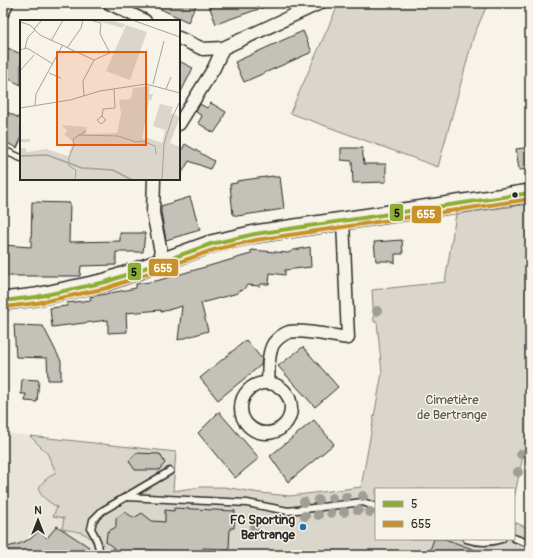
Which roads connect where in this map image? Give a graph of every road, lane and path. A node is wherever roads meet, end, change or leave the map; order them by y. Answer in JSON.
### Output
{"nodes":[{"id":1,"x":7,"y":3,"type":"edge"},
{"id":2,"x":109,"y":3,"type":"edge"},
{"id":3,"x":317,"y":4,"type":"edge"},
{"id":4,"x":3,"y":12,"type":"edge"},
{"id":5,"x":144,"y":20,"type":"edge"},
{"id":6,"x":180,"y":38,"type":"edge"},
{"id":7,"x":223,"y":48,"type":"junction"},
{"id":8,"x":180,"y":122,"type":"edge"},
{"id":9,"x":3,"y":150,"type":"edge"},
{"id":10,"x":20,"y":158,"type":"edge"},
{"id":11,"x":154,"y":180,"type":"edge"},
{"id":12,"x":530,"y":193,"type":"edge"},
{"id":13,"x":343,"y":220,"type":"junction"},
{"id":14,"x":163,"y":262,"type":"junction"},
{"id":15,"x":3,"y":300,"type":"edge"},
{"id":16,"x":268,"y":383,"type":"junction"},
{"id":17,"x":170,"y":471,"type":"dead end"},
{"id":18,"x":127,"y":497,"type":"junction"},
{"id":19,"x":375,"y":507,"type":"edge"},
{"id":20,"x":515,"y":538,"type":"edge"},
{"id":21,"x":470,"y":540,"type":"edge"},
{"id":22,"x":499,"y":540,"type":"edge"},
{"id":23,"x":530,"y":544,"type":"edge"},
{"id":24,"x":99,"y":555,"type":"edge"}],
"edges":[{"from":1,"to":4,"type":"street"},
{"from":2,"to":5,"type":"street"},
{"from":3,"to":7,"type":"street"},
{"from":6,"to":7,"type":"street"},
{"from":7,"to":8,"type":"street"},
{"from":9,"to":10,"type":"lane"},
{"from":11,"to":14,"type":"street"},
{"from":12,"to":13,"type":"street"},
{"from":13,"to":14,"type":"street"},
{"from":13,"to":16,"type":"street"},
{"from":14,"to":15,"type":"street"},
{"from":16,"to":16,"type":"street"},
{"from":17,"to":18,"type":"lane"},
{"from":18,"to":19,"type":"lane"},
{"from":18,"to":24,"type":"lane"},
{"from":20,"to":23,"type":"lane"},
{"from":21,"to":22,"type":"lane"}]}
